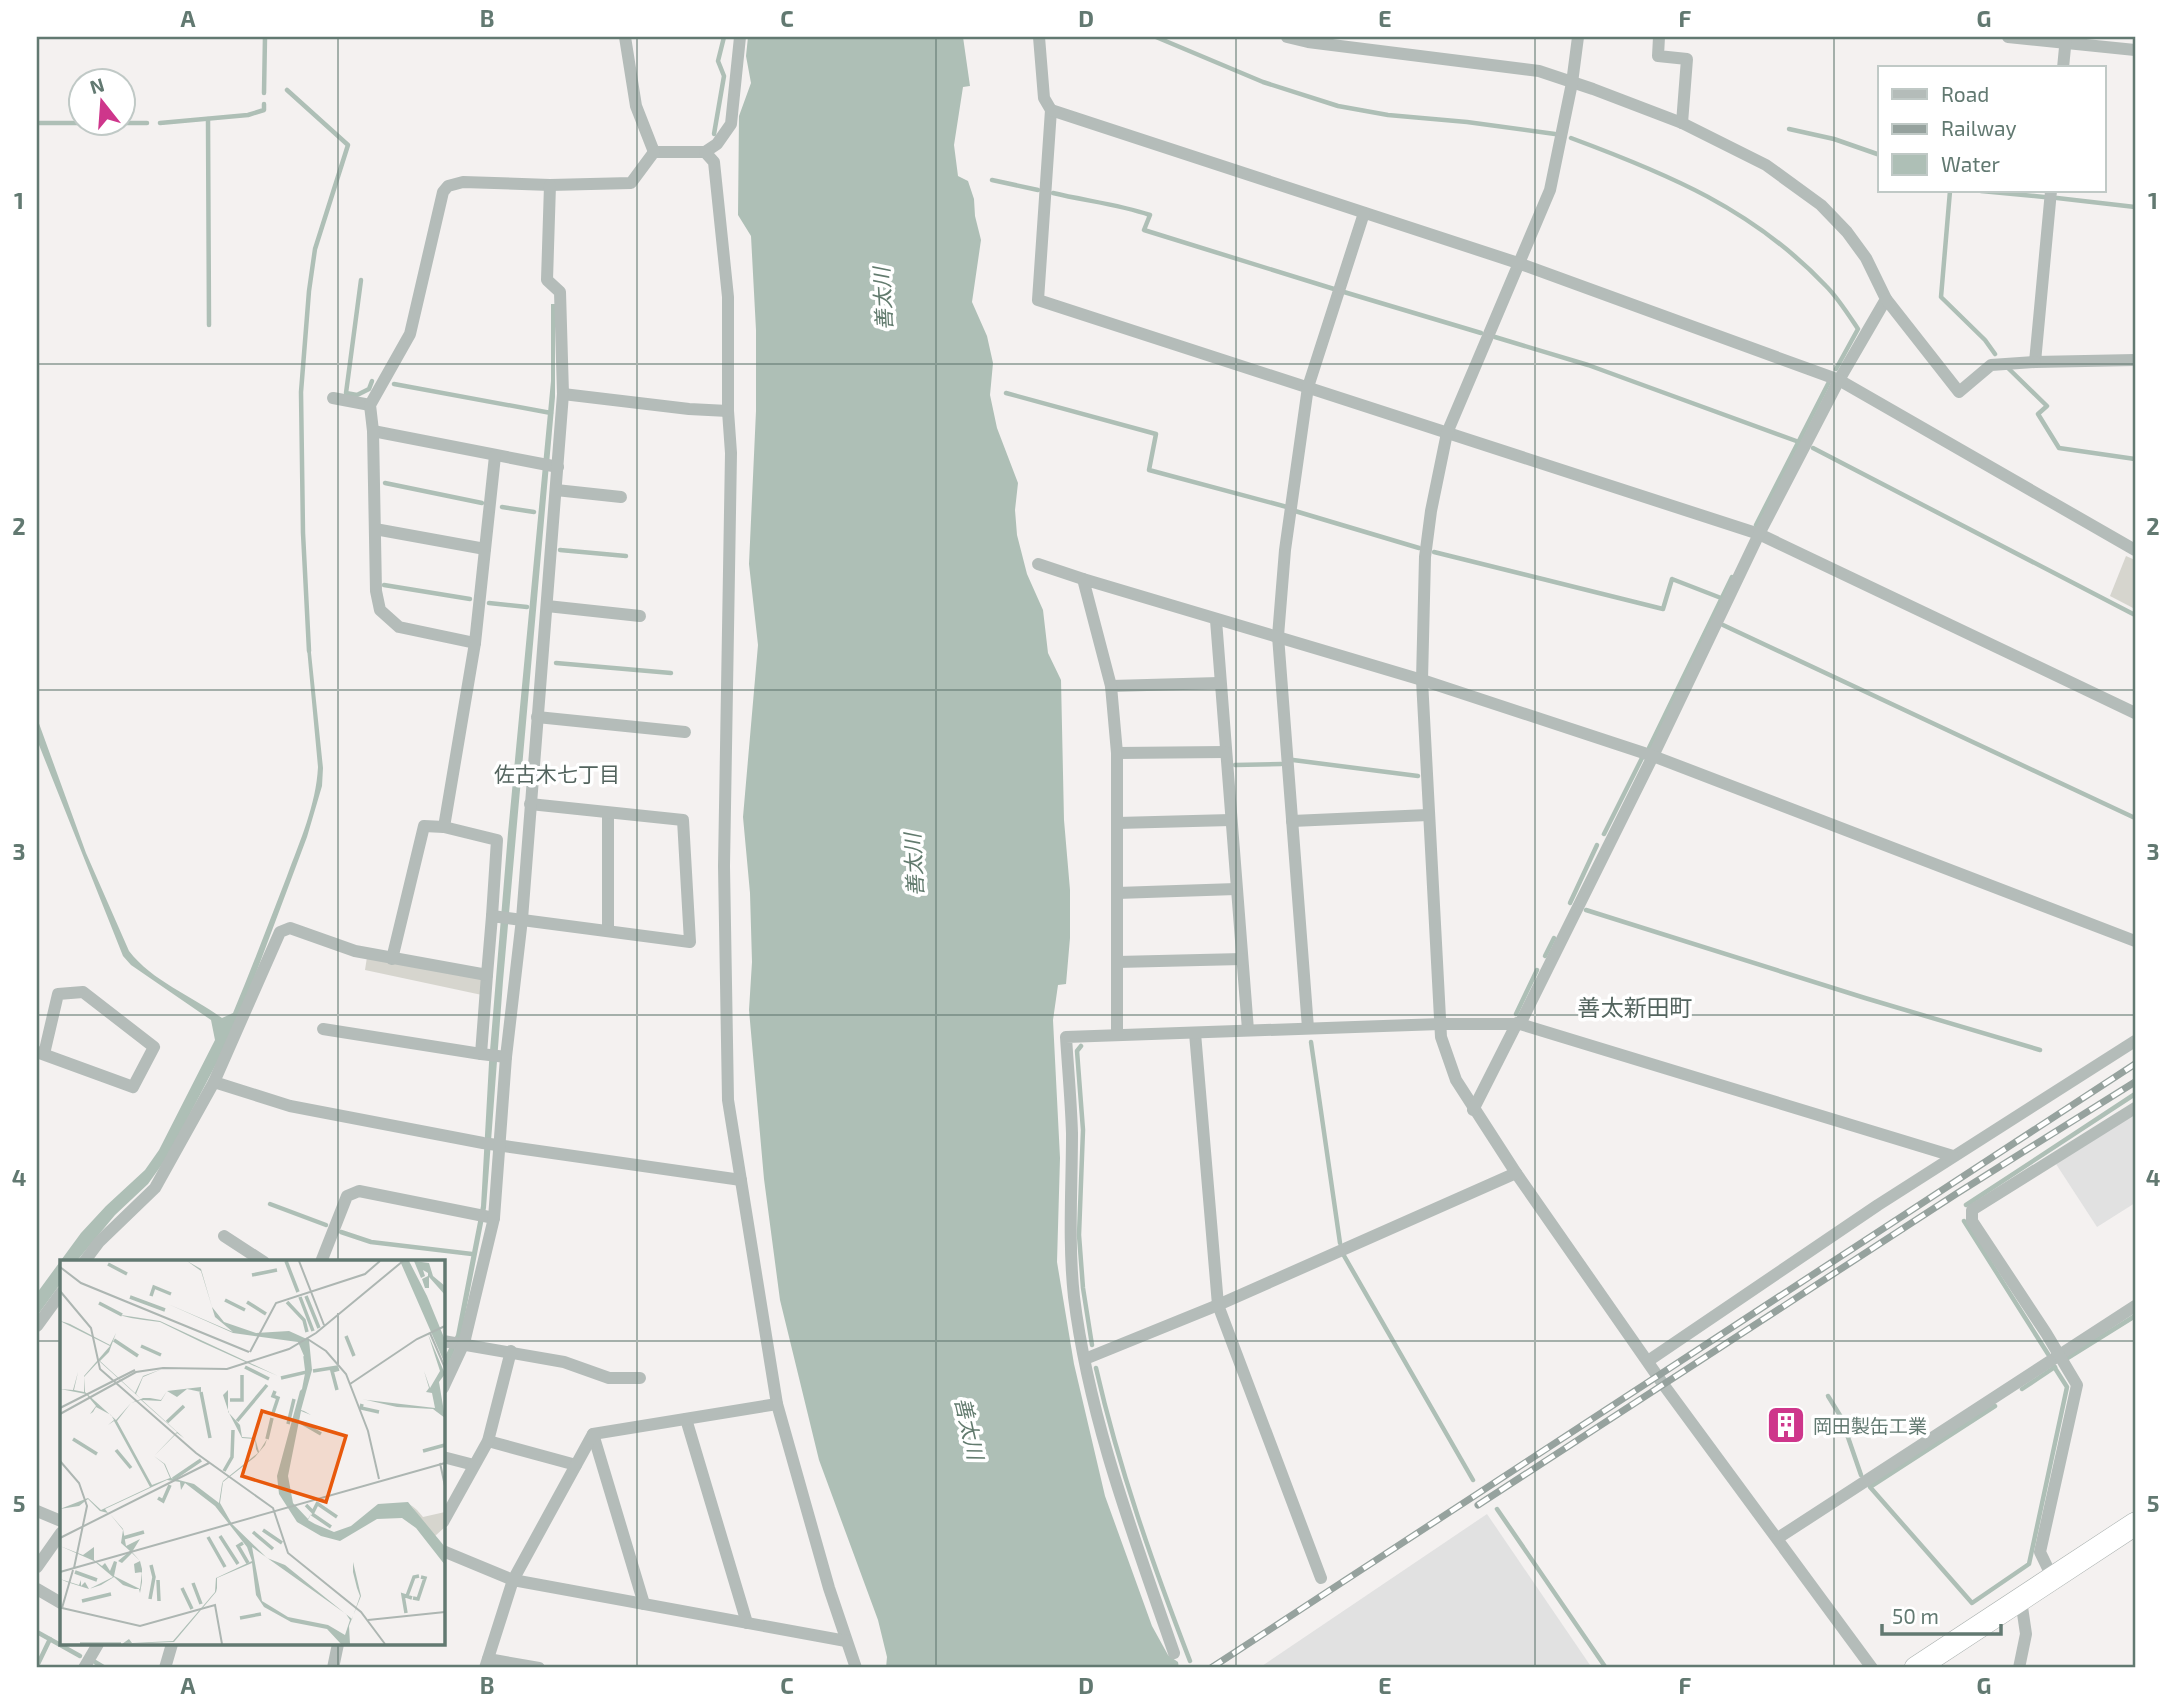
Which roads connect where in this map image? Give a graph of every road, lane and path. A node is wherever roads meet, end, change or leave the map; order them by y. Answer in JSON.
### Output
{"nodes":[{"id":1,"x":625,"y":37,"type":"edge"},
{"id":2,"x":740,"y":37,"type":"edge"},
{"id":3,"x":1039,"y":37,"type":"edge"},
{"id":4,"x":1287,"y":37,"type":"edge"},
{"id":5,"x":1577,"y":37,"type":"edge"},
{"id":6,"x":1659,"y":37,"type":"edge"},
{"id":7,"x":2008,"y":37,"type":"edge"},
{"id":8,"x":2066,"y":40,"type":"edge"},
{"id":9,"x":2135,"y":50,"type":"edge"},
{"id":10,"x":2063,"y":66,"type":"edge"},
{"id":11,"x":1572,"y":83,"type":"junction"},
{"id":12,"x":1051,"y":110,"type":"junction"},
{"id":13,"x":1682,"y":123,"type":"junction"},
{"id":14,"x":654,"y":152,"type":"junction"},
{"id":15,"x":705,"y":152,"type":"junction"},
{"id":16,"x":550,"y":185,"type":"junction"},
{"id":17,"x":2051,"y":192,"type":"edge"},
{"id":18,"x":1364,"y":213,"type":"junction"},
{"id":19,"x":1518,"y":263,"type":"junction"},
{"id":20,"x":1886,"y":299,"type":"junction"},
{"id":21,"x":2135,"y":360,"type":"edge"},
{"id":22,"x":2035,"y":362,"type":"junction"},
{"id":23,"x":1839,"y":380,"type":"junction"},
{"id":24,"x":1308,"y":387,"type":"junction"},
{"id":25,"x":564,"y":394,"type":"junction"},
{"id":26,"x":333,"y":398,"type":"dead end"},
{"id":27,"x":370,"y":405,"type":"junction"},
{"id":28,"x":728,"y":411,"type":"junction"},
{"id":29,"x":373,"y":431,"type":"junction"},
{"id":30,"x":1447,"y":433,"type":"junction"},
{"id":31,"x":495,"y":456,"type":"junction"},
{"id":32,"x":550,"y":465,"type":"junction"},
{"id":33,"x":556,"y":490,"type":"junction"},
{"id":34,"x":621,"y":497,"type":"dead end"},
{"id":35,"x":375,"y":529,"type":"junction"},
{"id":36,"x":1759,"y":534,"type":"junction"},
{"id":37,"x":485,"y":550,"type":"junction"},
{"id":38,"x":2135,"y":550,"type":"edge"},
{"id":39,"x":1038,"y":564,"type":"dead end"},
{"id":40,"x":1083,"y":579,"type":"junction"},
{"id":41,"x":547,"y":606,"type":"junction"},
{"id":42,"x":640,"y":616,"type":"dead end"},
{"id":43,"x":1216,"y":620,"type":"junction"},
{"id":44,"x":1278,"y":636,"type":"junction"},
{"id":45,"x":475,"y":643,"type":"junction"},
{"id":46,"x":1422,"y":680,"type":"junction"},
{"id":47,"x":1219,"y":683,"type":"junction"},
{"id":48,"x":1111,"y":686,"type":"junction"},
{"id":49,"x":2135,"y":713,"type":"edge"},
{"id":50,"x":537,"y":717,"type":"junction"},
{"id":51,"x":685,"y":732,"type":"dead end"},
{"id":52,"x":1225,"y":752,"type":"junction"},
{"id":53,"x":1117,"y":754,"type":"junction"},
{"id":54,"x":1653,"y":756,"type":"junction"},
{"id":55,"x":530,"y":804,"type":"junction"},
{"id":56,"x":608,"y":813,"type":"junction"},
{"id":57,"x":1428,"y":815,"type":"junction"},
{"id":58,"x":1231,"y":820,"type":"junction"},
{"id":59,"x":1292,"y":821,"type":"junction"},
{"id":60,"x":1117,"y":822,"type":"junction"},
{"id":61,"x":444,"y":827,"type":"junction"},
{"id":62,"x":1236,"y":889,"type":"junction"},
{"id":63,"x":1117,"y":892,"type":"junction"},
{"id":64,"x":496,"y":916,"type":"junction"},
{"id":65,"x":518,"y":918,"type":"junction"},
{"id":66,"x":608,"y":930,"type":"junction"},
{"id":67,"x":2135,"y":940,"type":"edge"},
{"id":68,"x":392,"y":959,"type":"junction"},
{"id":69,"x":1242,"y":959,"type":"junction"},
{"id":70,"x":1117,"y":962,"type":"junction"},
{"id":71,"x":487,"y":975,"type":"junction"},
{"id":72,"x":1519,"y":1023,"type":"junction"},
{"id":73,"x":1440,"y":1024,"type":"junction"},
{"id":74,"x":1308,"y":1028,"type":"junction"},
{"id":75,"x":323,"y":1029,"type":"dead end"},
{"id":76,"x":1248,"y":1030,"type":"junction"},
{"id":77,"x":1195,"y":1032,"type":"junction"},
{"id":78,"x":1117,"y":1035,"type":"junction"},
{"id":79,"x":2135,"y":1041,"type":"edge"},
{"id":80,"x":41,"y":1053,"type":"edge"},
{"id":81,"x":483,"y":1054,"type":"junction"},
{"id":82,"x":503,"y":1057,"type":"junction"},
{"id":83,"x":214,"y":1082,"type":"junction"},
{"id":84,"x":2135,"y":1108,"type":"edge"},
{"id":85,"x":1473,"y":1110,"type":"junction"},
{"id":86,"x":492,"y":1145,"type":"junction"},
{"id":87,"x":1953,"y":1157,"type":"junction"},
{"id":88,"x":1516,"y":1173,"type":"junction"},
{"id":89,"x":741,"y":1180,"type":"junction"},
{"id":90,"x":486,"y":1216,"type":"junction"},
{"id":91,"x":224,"y":1236,"type":"dead end"},
{"id":92,"x":86,"y":1260,"type":"edge"},
{"id":93,"x":261,"y":1260,"type":"edge"},
{"id":94,"x":322,"y":1260,"type":"edge"},
{"id":95,"x":60,"y":1294,"type":"edge"},
{"id":96,"x":1218,"y":1305,"type":"junction"},
{"id":97,"x":2135,"y":1307,"type":"edge"},
{"id":98,"x":37,"y":1326,"type":"edge"},
{"id":99,"x":454,"y":1342,"type":"edge"},
{"id":100,"x":511,"y":1351,"type":"junction"},
{"id":101,"x":2059,"y":1355,"type":"junction"},
{"id":102,"x":1085,"y":1359,"type":"junction"},
{"id":103,"x":1648,"y":1361,"type":"junction"},
{"id":104,"x":640,"y":1378,"type":"dead end"},
{"id":105,"x":444,"y":1384,"type":"edge"},
{"id":106,"x":777,"y":1404,"type":"junction"},
{"id":107,"x":686,"y":1419,"type":"junction"},
{"id":108,"x":593,"y":1434,"type":"junction"},
{"id":109,"x":488,"y":1441,"type":"junction"},
{"id":110,"x":444,"y":1457,"type":"edge"},
{"id":111,"x":474,"y":1465,"type":"junction"},
{"id":112,"x":576,"y":1465,"type":"junction"},
{"id":113,"x":37,"y":1511,"type":"edge"},
{"id":114,"x":444,"y":1520,"type":"edge"},
{"id":115,"x":60,"y":1521,"type":"edge"},
{"id":116,"x":2135,"y":1524,"type":"edge"},
{"id":117,"x":60,"y":1534,"type":"edge"},
{"id":118,"x":1777,"y":1538,"type":"junction"},
{"id":119,"x":444,"y":1551,"type":"edge"},
{"id":120,"x":37,"y":1567,"type":"edge"},
{"id":121,"x":1321,"y":1577,"type":"dead end"},
{"id":122,"x":2053,"y":1579,"type":"junction"},
{"id":123,"x":513,"y":1580,"type":"junction"},
{"id":124,"x":37,"y":1589,"type":"edge"},
{"id":125,"x":2021,"y":1601,"type":"junction"},
{"id":126,"x":60,"y":1602,"type":"edge"},
{"id":127,"x":644,"y":1604,"type":"junction"},
{"id":128,"x":747,"y":1623,"type":"junction"},
{"id":129,"x":845,"y":1642,"type":"junction"},
{"id":130,"x":96,"y":1646,"type":"edge"},
{"id":131,"x":171,"y":1646,"type":"edge"},
{"id":132,"x":338,"y":1646,"type":"edge"},
{"id":133,"x":1174,"y":1653,"type":"dead end"},
{"id":134,"x":487,"y":1664,"type":"edge"},
{"id":135,"x":84,"y":1668,"type":"edge"},
{"id":136,"x":165,"y":1668,"type":"edge"},
{"id":137,"x":333,"y":1668,"type":"edge"},
{"id":138,"x":539,"y":1668,"type":"edge"},
{"id":139,"x":856,"y":1668,"type":"edge"},
{"id":140,"x":1872,"y":1668,"type":"edge"},
{"id":141,"x":1916,"y":1668,"type":"edge"},
{"id":142,"x":2019,"y":1668,"type":"edge"}],
"edges":[{"from":1,"to":14,"type":"street"},
{"from":2,"to":15,"type":"street"},
{"from":3,"to":12,"type":"street"},
{"from":4,"to":11,"type":"street"},
{"from":5,"to":11,"type":"street"},
{"from":6,"to":13,"type":"street"},
{"from":7,"to":8,"type":"street"},
{"from":8,"to":9,"type":"street"},
{"from":8,"to":10,"type":"street"},
{"from":11,"to":13,"type":"street"},
{"from":11,"to":19,"type":"street"},
{"from":12,"to":18,"type":"street"},
{"from":12,"to":24,"type":"street"},
{"from":13,"to":20,"type":"street"},
{"from":14,"to":15,"type":"street"},
{"from":14,"to":16,"type":"street"},
{"from":15,"to":28,"type":"street"},
{"from":16,"to":25,"type":"street"},
{"from":16,"to":27,"type":"street"},
{"from":17,"to":22,"type":"street"},
{"from":18,"to":19,"type":"street"},
{"from":18,"to":24,"type":"street"},
{"from":19,"to":23,"type":"street"},
{"from":19,"to":30,"type":"street"},
{"from":20,"to":22,"type":"street"},
{"from":20,"to":23,"type":"street"},
{"from":21,"to":22,"type":"street"},
{"from":23,"to":36,"type":"street"},
{"from":23,"to":38,"type":"street"},
{"from":24,"to":30,"type":"street"},
{"from":24,"to":44,"type":"street"},
{"from":25,"to":28,"type":"street"},
{"from":25,"to":32,"type":"street"},
{"from":26,"to":27,"type":"street"},
{"from":27,"to":29,"type":"street"},
{"from":28,"to":89,"type":"street"},
{"from":29,"to":31,"type":"street"},
{"from":29,"to":35,"type":"street"},
{"from":30,"to":36,"type":"street"},
{"from":30,"to":46,"type":"street"},
{"from":31,"to":32,"type":"street"},
{"from":31,"to":37,"type":"street"},
{"from":32,"to":33,"type":"street"},
{"from":33,"to":34,"type":"street"},
{"from":33,"to":41,"type":"street"},
{"from":35,"to":37,"type":"street"},
{"from":35,"to":45,"type":"street"},
{"from":36,"to":49,"type":"street"},
{"from":36,"to":54,"type":"street"},
{"from":37,"to":45,"type":"street"},
{"from":39,"to":40,"type":"street"},
{"from":40,"to":43,"type":"street"},
{"from":40,"to":48,"type":"street"},
{"from":41,"to":42,"type":"street"},
{"from":41,"to":50,"type":"street"},
{"from":43,"to":44,"type":"street"},
{"from":43,"to":47,"type":"street"},
{"from":44,"to":46,"type":"street"},
{"from":44,"to":59,"type":"street"},
{"from":45,"to":61,"type":"street"},
{"from":46,"to":54,"type":"street"},
{"from":46,"to":57,"type":"street"},
{"from":47,"to":48,"type":"street"},
{"from":47,"to":52,"type":"street"},
{"from":48,"to":53,"type":"street"},
{"from":50,"to":51,"type":"street"},
{"from":50,"to":55,"type":"street"},
{"from":52,"to":53,"type":"street"},
{"from":52,"to":58,"type":"street"},
{"from":53,"to":60,"type":"street"},
{"from":54,"to":67,"type":"street"},
{"from":54,"to":72,"type":"street"},
{"from":55,"to":56,"type":"street"},
{"from":55,"to":65,"type":"street"},
{"from":56,"to":66,"type":"street"},
{"from":56,"to":66,"type":"street"},
{"from":57,"to":59,"type":"street"},
{"from":57,"to":73,"type":"street"},
{"from":58,"to":60,"type":"street"},
{"from":58,"to":62,"type":"street"},
{"from":59,"to":74,"type":"street"},
{"from":60,"to":63,"type":"street"},
{"from":61,"to":64,"type":"street"},
{"from":61,"to":68,"type":"street"},
{"from":62,"to":63,"type":"street"},
{"from":62,"to":69,"type":"street"},
{"from":63,"to":70,"type":"street"},
{"from":64,"to":65,"type":"street"},
{"from":64,"to":71,"type":"street"},
{"from":65,"to":66,"type":"street"},
{"from":65,"to":82,"type":"street"},
{"from":68,"to":71,"type":"street"},
{"from":68,"to":83,"type":"street"},
{"from":69,"to":70,"type":"street"},
{"from":69,"to":76,"type":"street"},
{"from":70,"to":78,"type":"street"},
{"from":71,"to":81,"type":"street"},
{"from":72,"to":73,"type":"street"},
{"from":72,"to":85,"type":"street"},
{"from":72,"to":87,"type":"street"},
{"from":73,"to":74,"type":"street"},
{"from":73,"to":85,"type":"street"},
{"from":74,"to":76,"type":"street"},
{"from":75,"to":81,"type":"street"},
{"from":76,"to":77,"type":"street"},
{"from":77,"to":78,"type":"street"},
{"from":77,"to":96,"type":"street"},
{"from":78,"to":102,"type":"street"},
{"from":79,"to":87,"type":"street"},
{"from":80,"to":80,"type":"street"},
{"from":81,"to":82,"type":"street"},
{"from":82,"to":86,"type":"street"},
{"from":83,"to":86,"type":"street"},
{"from":83,"to":92,"type":"street"},
{"from":84,"to":101,"type":"street"},
{"from":85,"to":88,"type":"street"},
{"from":86,"to":89,"type":"street"},
{"from":86,"to":90,"type":"street"},
{"from":87,"to":103,"type":"street"},
{"from":88,"to":96,"type":"street"},
{"from":88,"to":103,"type":"street"},
{"from":89,"to":106,"type":"street"},
{"from":90,"to":94,"type":"street"},
{"from":90,"to":99,"type":"street"},
{"from":91,"to":93,"type":"street"},
{"from":95,"to":98,"type":"street"},
{"from":96,"to":102,"type":"street"},
{"from":96,"to":121,"type":"street"},
{"from":97,"to":101,"type":"street"},
{"from":99,"to":100,"type":"street"},
{"from":99,"to":105,"type":"street"},
{"from":100,"to":104,"type":"street"},
{"from":100,"to":109,"type":"street"},
{"from":101,"to":118,"type":"street"},
{"from":101,"to":122,"type":"street"},
{"from":102,"to":133,"type":"street"},
{"from":103,"to":118,"type":"street"},
{"from":106,"to":107,"type":"street"},
{"from":106,"to":129,"type":"street"},
{"from":107,"to":108,"type":"street"},
{"from":107,"to":128,"type":"street"},
{"from":108,"to":112,"type":"street"},
{"from":108,"to":127,"type":"street"},
{"from":109,"to":111,"type":"street"},
{"from":109,"to":112,"type":"street"},
{"from":110,"to":111,"type":"street"},
{"from":111,"to":114,"type":"street"},
{"from":112,"to":123,"type":"street"},
{"from":113,"to":115,"type":"street"},
{"from":116,"to":122,"type":"highway"},
{"from":117,"to":120,"type":"street"},
{"from":118,"to":140,"type":"street"},
{"from":119,"to":123,"type":"street"},
{"from":122,"to":125,"type":"highway"},
{"from":123,"to":127,"type":"street"},
{"from":123,"to":134,"type":"street"},
{"from":124,"to":126,"type":"street"},
{"from":125,"to":141,"type":"highway"},
{"from":125,"to":142,"type":"street"},
{"from":127,"to":128,"type":"street"},
{"from":128,"to":129,"type":"street"},
{"from":129,"to":139,"type":"street"},
{"from":130,"to":135,"type":"street"},
{"from":131,"to":136,"type":"street"},
{"from":132,"to":137,"type":"street"},
{"from":134,"to":138,"type":"street"}]}
